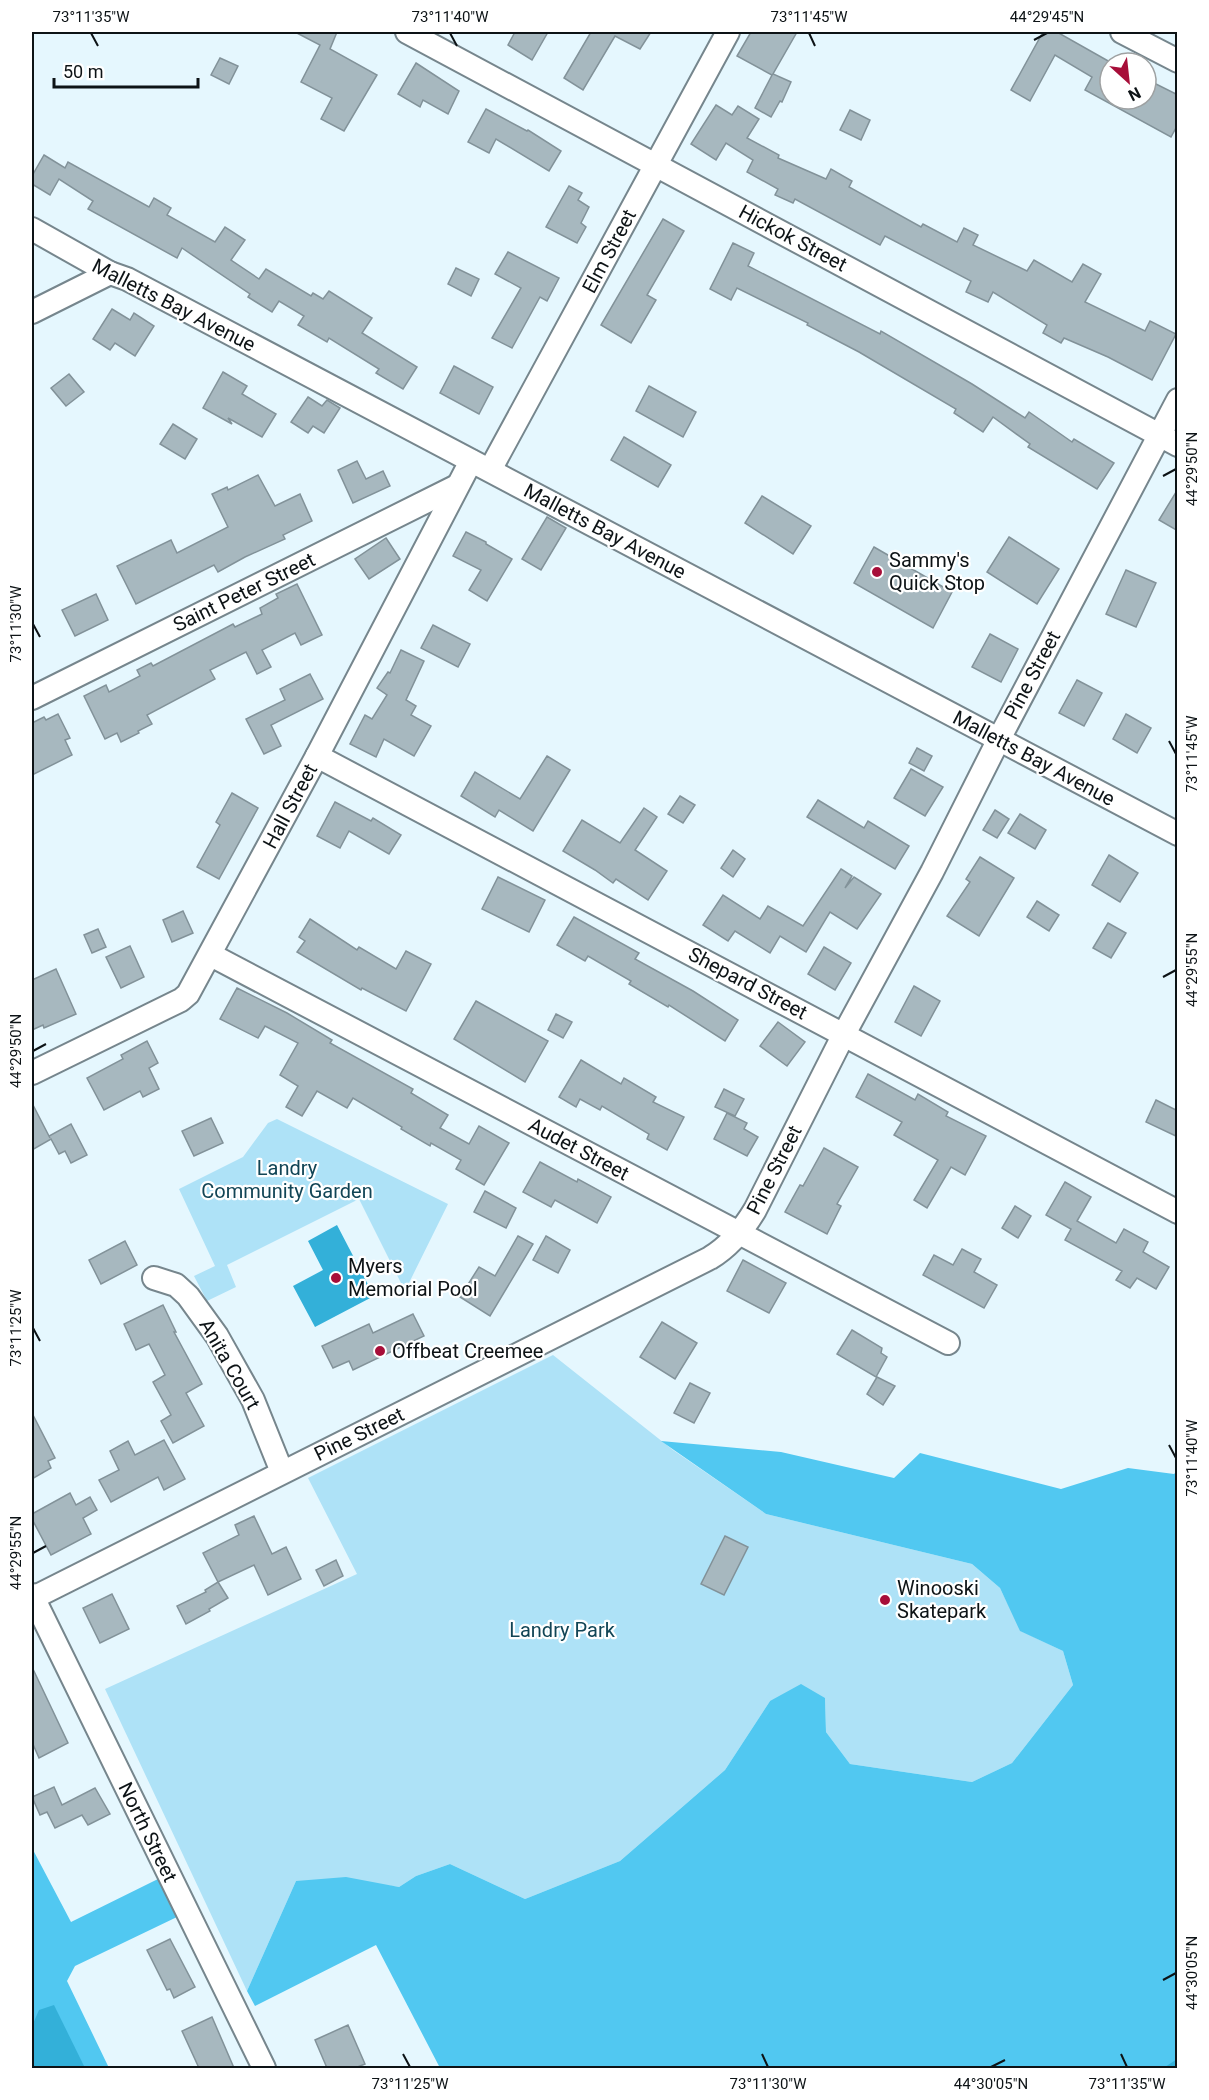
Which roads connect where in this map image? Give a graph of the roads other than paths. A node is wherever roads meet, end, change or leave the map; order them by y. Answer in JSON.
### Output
{"nodes":[{"id":1,"x":407,"y":32,"type":"edge"},
{"id":2,"x":728,"y":32,"type":"edge"},
{"id":3,"x":1122,"y":32,"type":"edge"},
{"id":4,"x":1178,"y":61,"type":"edge"},
{"id":5,"x":656,"y":165,"type":"junction"},
{"id":6,"x":32,"y":230,"type":"edge"},
{"id":7,"x":110,"y":273,"type":"junction"},
{"id":8,"x":32,"y":312,"type":"edge"},
{"id":9,"x":1178,"y":400,"type":"edge"},
{"id":10,"x":1168,"y":440,"type":"edge"},
{"id":11,"x":480,"y":466,"type":"junction"},
{"id":12,"x":457,"y":486,"type":"junction"},
{"id":13,"x":32,"y":698,"type":"edge"},
{"id":14,"x":999,"y":739,"type":"junction"},
{"id":15,"x":317,"y":756,"type":"junction"},
{"id":16,"x":1178,"y":834,"type":"edge"},
{"id":17,"x":211,"y":955,"type":"junction"},
{"id":18,"x":844,"y":1034,"type":"junction"},
{"id":19,"x":32,"y":1072,"type":"edge"},
{"id":20,"x":1178,"y":1212,"type":"edge"},
{"id":21,"x":740,"y":1233,"type":"junction"},
{"id":22,"x":154,"y":1278,"type":"dead end"},
{"id":23,"x":948,"y":1343,"type":"dead end"},
{"id":24,"x":282,"y":1472,"type":"junction"},
{"id":25,"x":32,"y":1596,"type":"edge"},
{"id":26,"x":264,"y":2068,"type":"edge"}],
"edges":[{"from":1,"to":5,"type":"street","name":"Hickok Street"},
{"from":2,"to":5,"type":"street","name":"Elm Street"},
{"from":3,"to":4,"type":"street"},
{"from":5,"to":10,"type":"street","name":"Hickok Street"},
{"from":5,"to":11,"type":"street","name":"Elm Street"},
{"from":6,"to":7,"type":"street","name":"Malletts Bay Avenue"},
{"from":7,"to":8,"type":"street"},
{"from":7,"to":11,"type":"street","name":"Malletts Bay Avenue"},
{"from":9,"to":10,"type":"street","name":"Pine Street"},
{"from":10,"to":14,"type":"street","name":"Pine Street"},
{"from":11,"to":12,"type":"street","name":"Hall Street"},
{"from":11,"to":14,"type":"street","name":"Malletts Bay Avenue"},
{"from":12,"to":13,"type":"street","name":"Saint Peter Street"},
{"from":12,"to":15,"type":"street","name":"Hall Street"},
{"from":14,"to":16,"type":"street","name":"Malletts Bay Avenue"},
{"from":14,"to":18,"type":"street","name":"Pine Street"},
{"from":15,"to":17,"type":"street","name":"Hall Street"},
{"from":15,"to":18,"type":"street","name":"Shepard Street"},
{"from":17,"to":19,"type":"street","name":"Hall Street"},
{"from":17,"to":21,"type":"street","name":"Audet Street"},
{"from":18,"to":20,"type":"street","name":"Shepard Street"},
{"from":18,"to":21,"type":"street","name":"Pine Street"},
{"from":21,"to":23,"type":"street","name":"Audet Street"},
{"from":21,"to":24,"type":"street","name":"Pine Street"},
{"from":22,"to":24,"type":"street","name":"Anita Court"},
{"from":24,"to":25,"type":"street","name":"Pine Street"},
{"from":25,"to":26,"type":"street","name":"North Street"}]}
